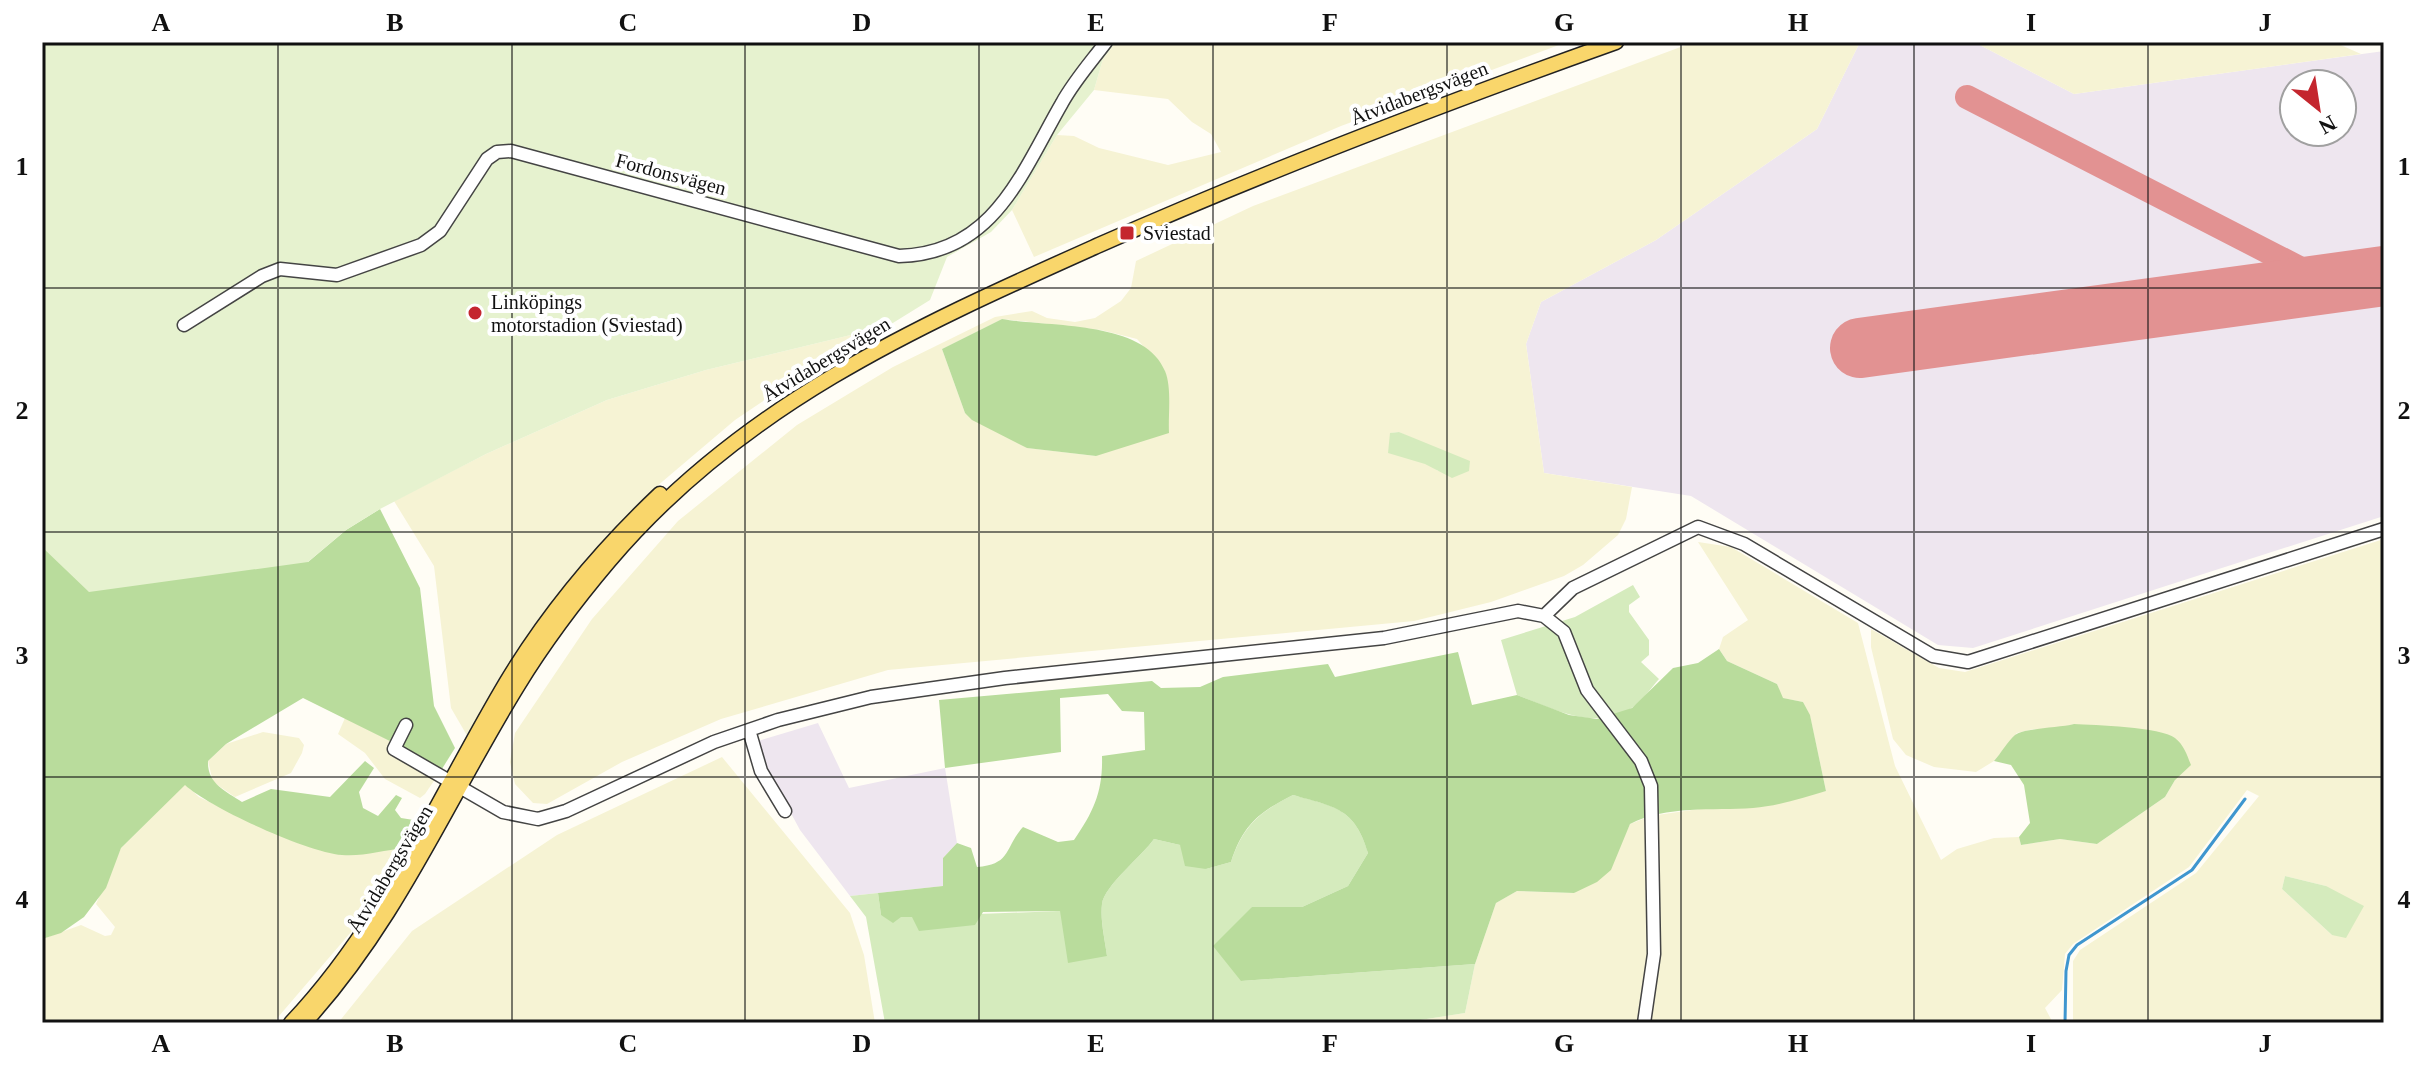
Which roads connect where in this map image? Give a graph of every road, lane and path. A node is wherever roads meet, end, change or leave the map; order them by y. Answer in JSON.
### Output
{"nodes":[{"id":1,"x":1106,"y":42,"type":"edge"},
{"id":2,"x":1590,"y":42,"type":"edge"},
{"id":3,"x":1616,"y":42,"type":"edge"},
{"id":4,"x":184,"y":325,"type":"dead end"},
{"id":5,"x":2384,"y":529,"type":"edge"},
{"id":6,"x":1544,"y":616,"type":"junction"},
{"id":7,"x":406,"y":725,"type":"dead end"},
{"id":8,"x":749,"y":730,"type":"junction"},
{"id":9,"x":456,"y":784,"type":"junction"},
{"id":10,"x":785,"y":811,"type":"dead end"},
{"id":11,"x":291,"y":1023,"type":"edge"},
{"id":12,"x":304,"y":1023,"type":"edge"},
{"id":13,"x":1644,"y":1023,"type":"edge"}],
"edges":[{"from":1,"to":4,"type":"street","name":"Fordonsvägen"},
{"from":2,"to":9,"type":"main road","name":"Åtvidabergsvägen"},
{"from":3,"to":9,"type":"main road","name":"Åtvidabergsvägen"},
{"from":5,"to":6,"type":"street"},
{"from":6,"to":8,"type":"street"},
{"from":6,"to":13,"type":"street"},
{"from":7,"to":9,"type":"street"},
{"from":8,"to":9,"type":"street"},
{"from":8,"to":10,"type":"street"},
{"from":9,"to":11,"type":"main road","name":"Åtvidabergsvägen"},
{"from":9,"to":12,"type":"main road","name":"Åtvidabergsvägen"}]}
